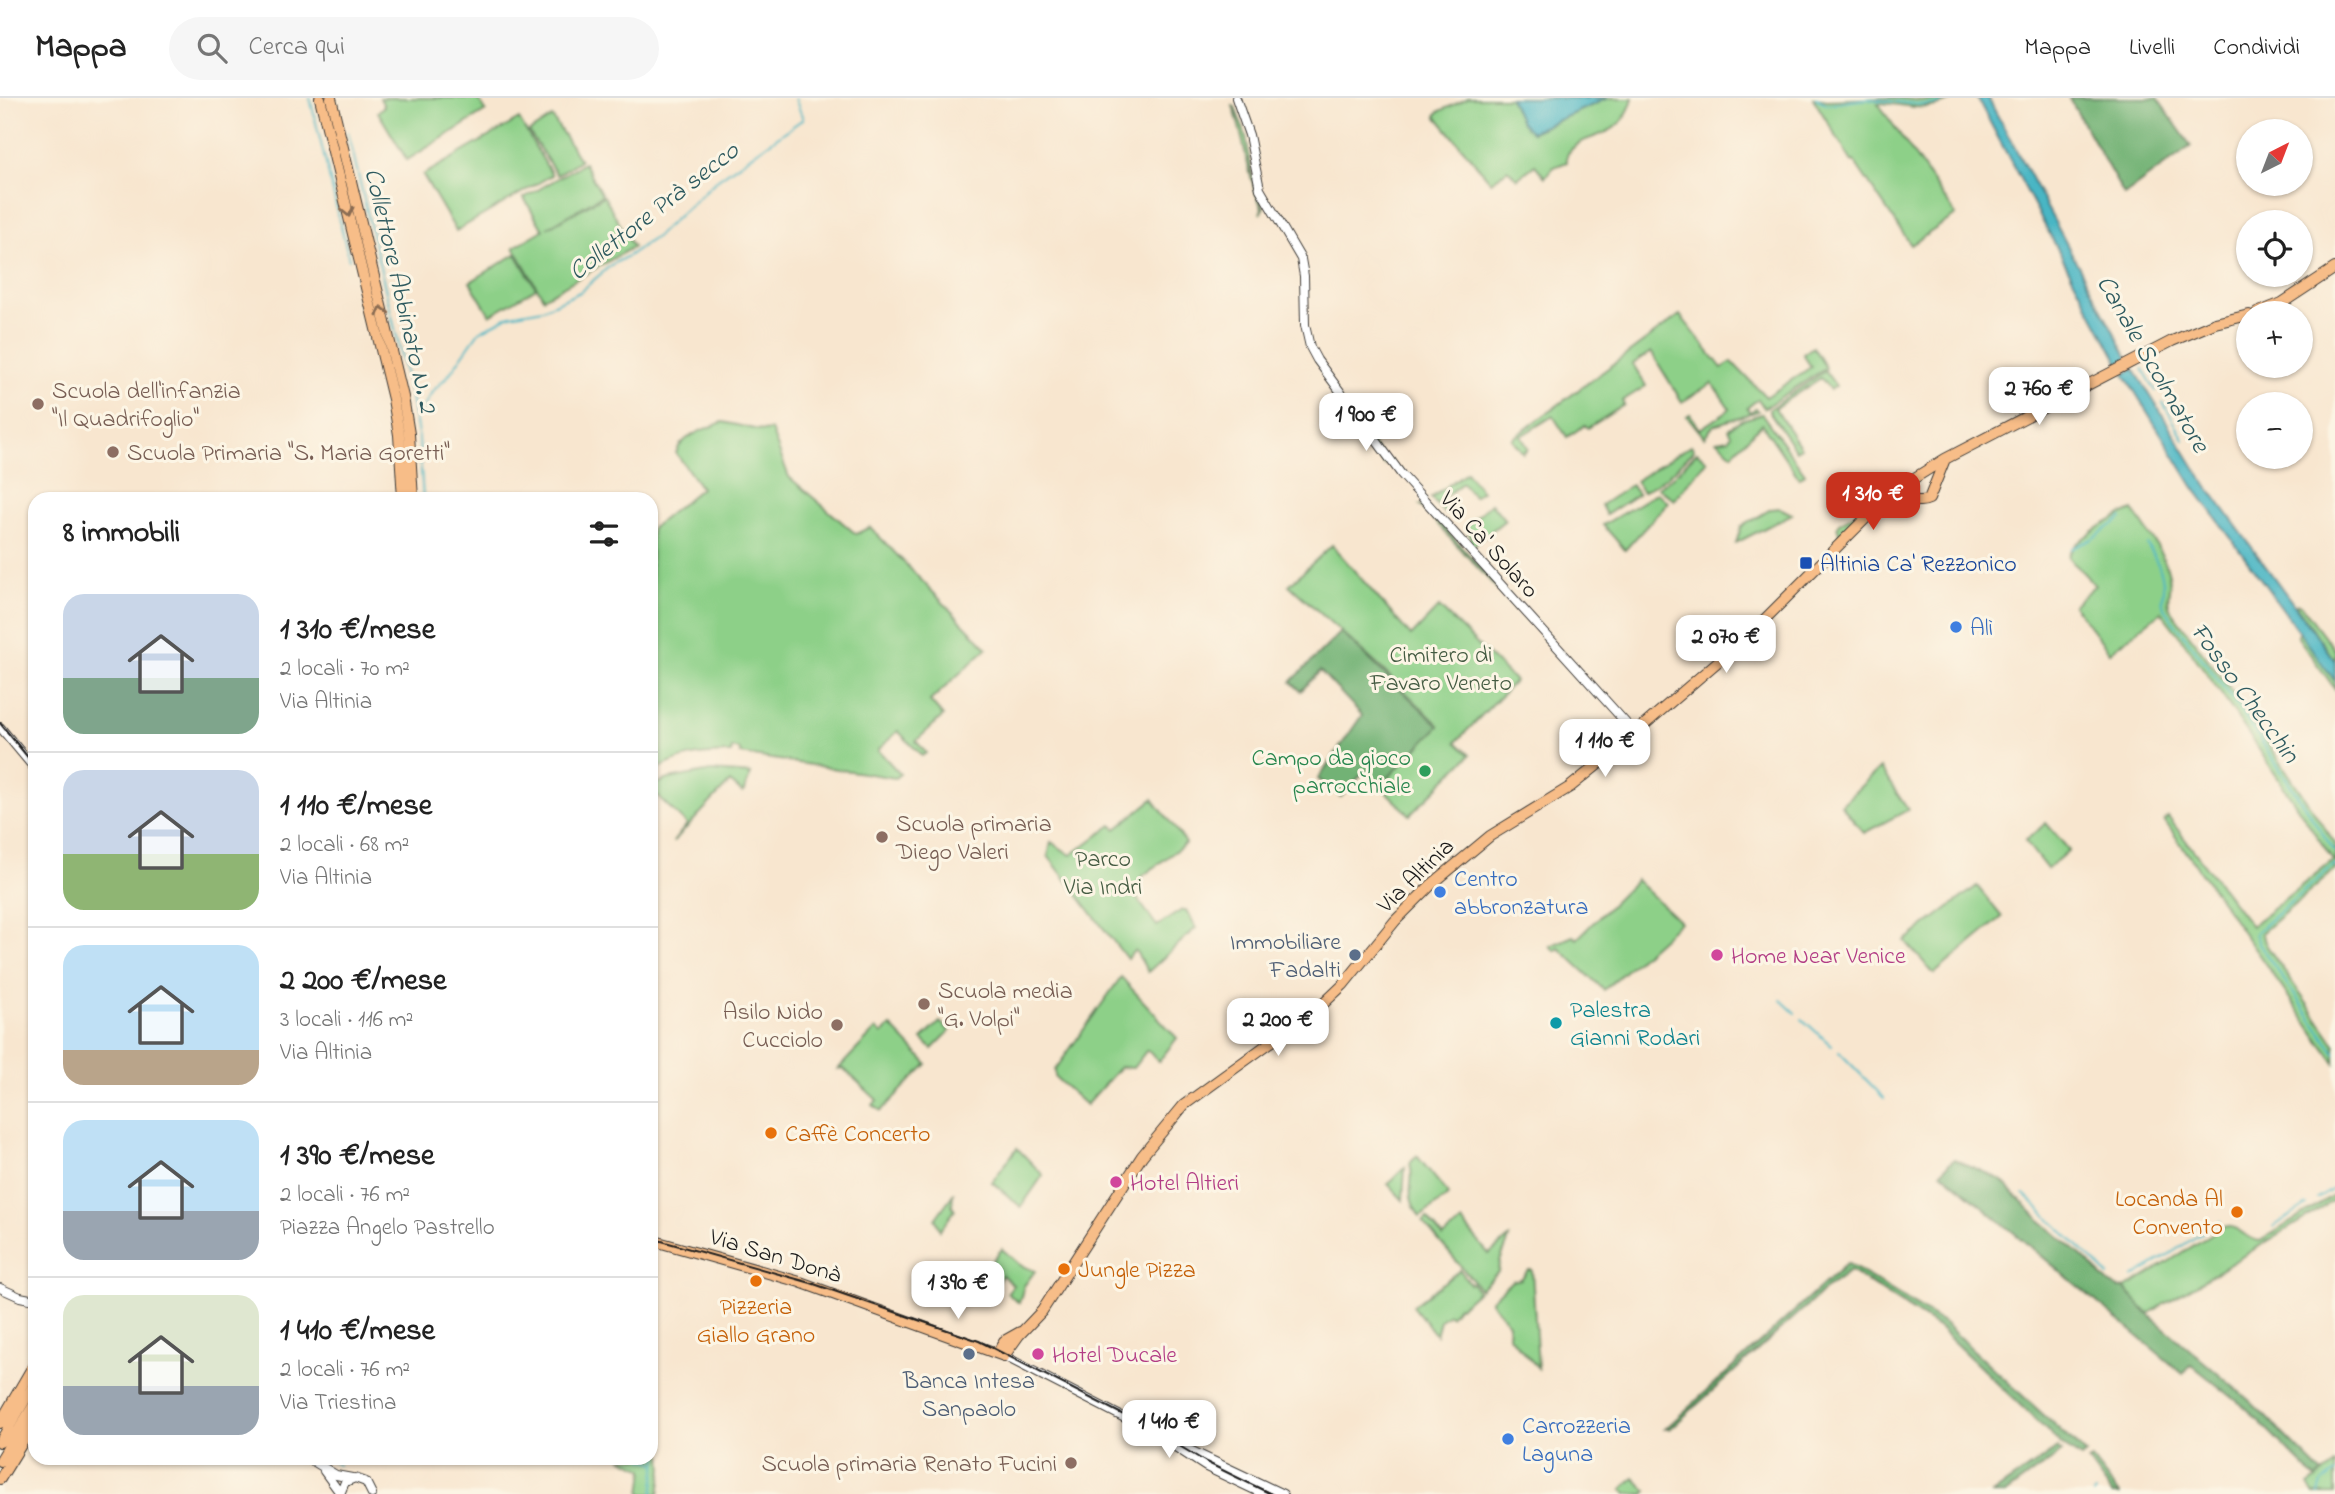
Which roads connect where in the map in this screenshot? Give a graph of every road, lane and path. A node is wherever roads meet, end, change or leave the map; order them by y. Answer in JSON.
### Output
{"nodes":[{"id":1,"x":320,"y":98,"type":"edge"},
{"id":2,"x":331,"y":98,"type":"edge"},
{"id":3,"x":1236,"y":98,"type":"edge"},
{"id":4,"x":2335,"y":268,"type":"edge"},
{"id":5,"x":2285,"y":301,"type":"edge"},
{"id":6,"x":2236,"y":319,"type":"edge"},
{"id":7,"x":1945,"y":459,"type":"junction"},
{"id":8,"x":1911,"y":479,"type":"junction"},
{"id":9,"x":1933,"y":484,"type":"junction"},
{"id":10,"x":403,"y":492,"type":"edge"},
{"id":11,"x":413,"y":492,"type":"edge"},
{"id":12,"x":1887,"y":498,"type":"junction"},
{"id":13,"x":1910,"y":498,"type":"junction"},
{"id":14,"x":0,"y":727,"type":"edge"},
{"id":15,"x":1635,"y":733,"type":"junction"},
{"id":16,"x":28,"y":761,"type":"edge"},
{"id":17,"x":658,"y":1242,"type":"edge"},
{"id":18,"x":0,"y":1288,"type":"edge"},
{"id":19,"x":28,"y":1299,"type":"edge"},
{"id":20,"x":1024,"y":1330,"type":"junction"},
{"id":21,"x":1011,"y":1336,"type":"junction"},
{"id":22,"x":978,"y":1345,"type":"junction"},
{"id":23,"x":1005,"y":1357,"type":"junction"},
{"id":24,"x":28,"y":1375,"type":"edge"},
{"id":25,"x":28,"y":1395,"type":"edge"},
{"id":26,"x":28,"y":1415,"type":"edge"},
{"id":27,"x":0,"y":1423,"type":"edge"},
{"id":28,"x":1152,"y":1432,"type":"junction"},
{"id":29,"x":28,"y":1433,"type":"edge"},
{"id":30,"x":0,"y":1442,"type":"edge"},
{"id":31,"x":1180,"y":1443,"type":"junction"},
{"id":32,"x":0,"y":1461,"type":"edge"},
{"id":33,"x":1202,"y":1464,"type":"junction"},
{"id":34,"x":320,"y":1466,"type":"joint"},
{"id":35,"x":1237,"y":1471,"type":"junction"},
{"id":36,"x":352,"y":1478,"type":"junction"},
{"id":37,"x":0,"y":1479,"type":"edge"},
{"id":38,"x":340,"y":1493,"type":"edge"},
{"id":39,"x":372,"y":1494,"type":"edge"},
{"id":40,"x":1263,"y":1494,"type":"edge"},
{"id":41,"x":1283,"y":1494,"type":"edge"}],
"edges":[{"from":1,"to":10,"type":"main road","one_way":true},
{"from":11,"to":2,"type":"main road","one_way":true},
{"from":3,"to":15,"type":"street","name":"Via Ca' Solaro"},
{"from":4,"to":5,"type":"main road"},
{"from":6,"to":7,"type":"main road","name":"Via Altinia"},
{"from":7,"to":8,"type":"main road","name":"Via Altinia"},
{"from":7,"to":9,"type":"main road"},
{"from":8,"to":9,"type":"main road"},
{"from":8,"to":12,"type":"main road","name":"Via Altinia"},
{"from":8,"to":13,"type":"main road"},
{"from":9,"to":13,"type":"main road"},
{"from":12,"to":13,"type":"main road"},
{"from":12,"to":15,"type":"main road","name":"Via Altinia"},
{"from":14,"to":16,"type":"street"},
{"from":15,"to":20,"type":"main road","name":"Via Altinia"},
{"from":17,"to":22,"type":"main road","name":"Via San Donà"},
{"from":18,"to":19,"type":"street"},
{"from":20,"to":21,"type":"main road"},
{"from":20,"to":23,"type":"main road","name":"Via Altinia"},
{"from":21,"to":22,"type":"main road"},
{"from":21,"to":23,"type":"main road"},
{"from":22,"to":23,"type":"main road","name":"Via San Donà"},
{"from":23,"to":28,"type":"street"},
{"from":24,"to":27,"type":"main road"},
{"from":25,"to":30,"type":"main road"},
{"from":26,"to":32,"type":"main road"},
{"from":28,"to":31,"type":"street"},
{"from":28,"to":33,"type":"street"},
{"from":29,"to":37,"type":"main road"},
{"from":31,"to":33,"type":"street"},
{"from":31,"to":35,"type":"street"},
{"from":33,"to":35,"type":"street"},
{"from":33,"to":40,"type":"street"},
{"from":34,"to":36,"type":"street"},
{"from":34,"to":38,"type":"street"},
{"from":35,"to":41,"type":"street"},
{"from":36,"to":38,"type":"street"},
{"from":36,"to":39,"type":"street"}]}
